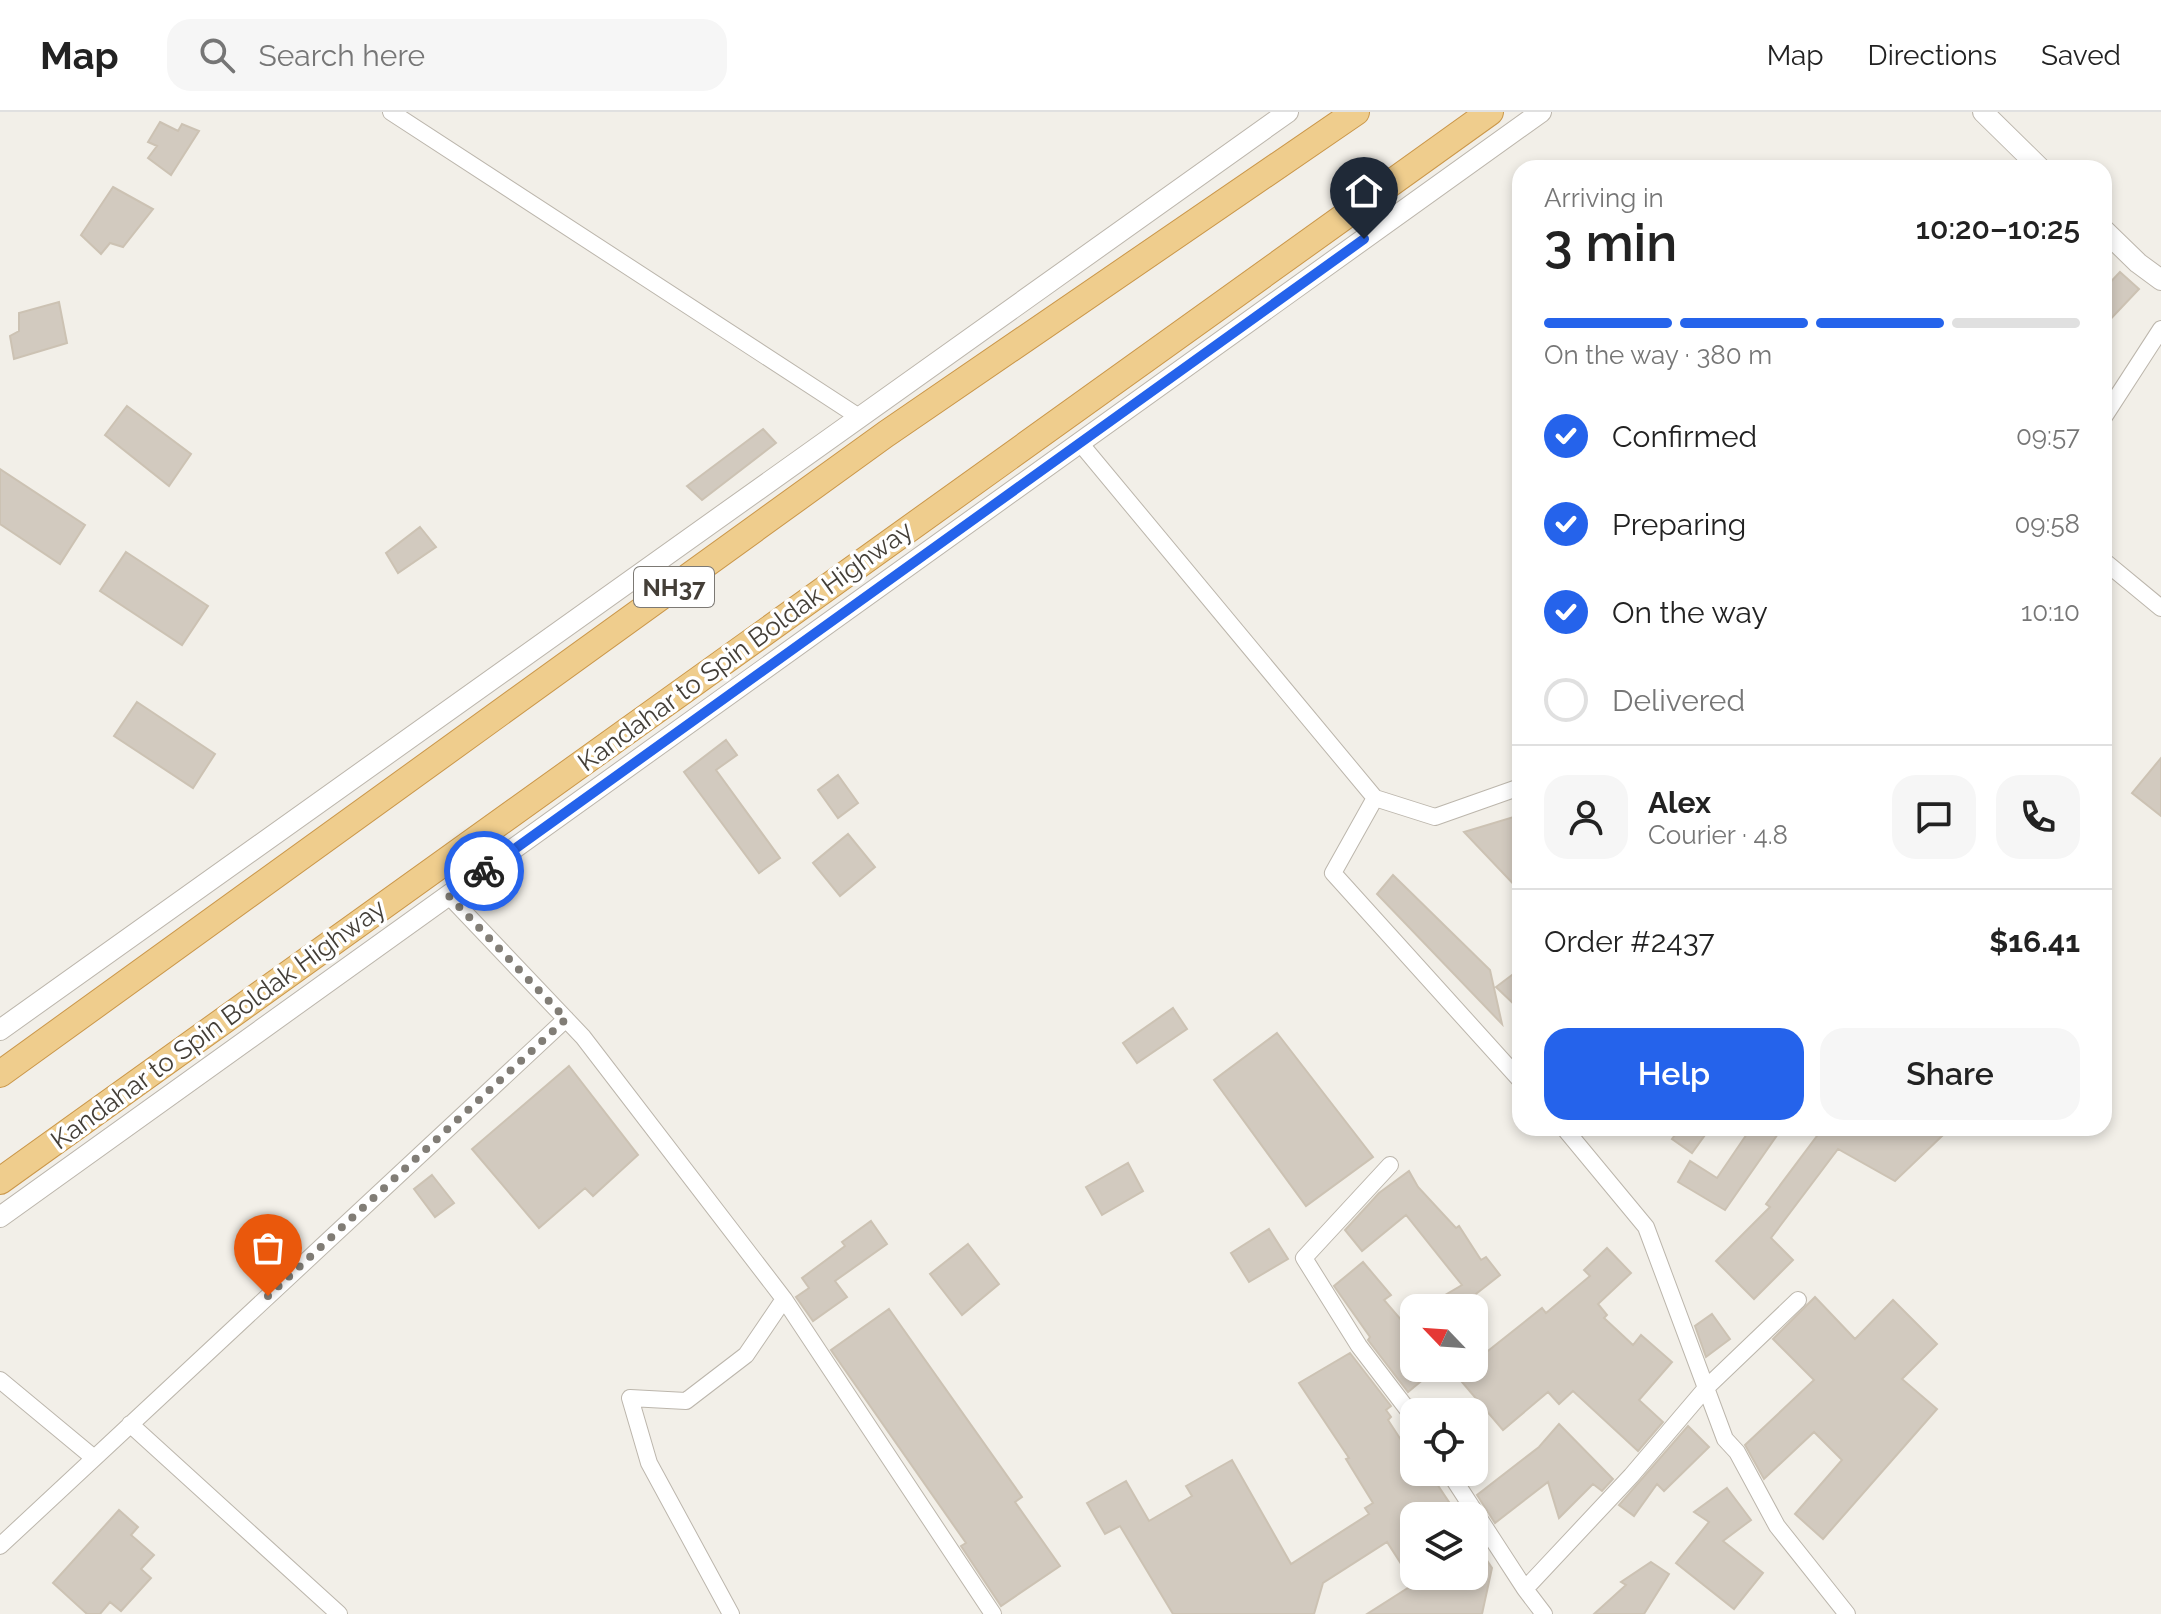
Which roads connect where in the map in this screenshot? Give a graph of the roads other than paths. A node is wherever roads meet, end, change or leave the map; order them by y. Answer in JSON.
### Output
{"nodes":[{"id":1,"x":391,"y":112,"type":"edge"},
{"id":2,"x":1288,"y":112,"type":"edge"},
{"id":3,"x":1356,"y":112,"type":"edge"},
{"id":4,"x":1490,"y":112,"type":"edge"},
{"id":5,"x":1541,"y":112,"type":"edge"},
{"id":6,"x":1983,"y":112,"type":"edge"},
{"id":7,"x":2032,"y":160,"type":"edge"},
{"id":8,"x":2112,"y":238,"type":"edge"},
{"id":9,"x":2161,"y":280,"type":"edge"},
{"id":10,"x":2161,"y":329,"type":"edge"},
{"id":11,"x":2112,"y":405,"type":"edge"},
{"id":12,"x":859,"y":417,"type":"junction"},
{"id":13,"x":1080,"y":443,"type":"junction"},
{"id":14,"x":2112,"y":568,"type":"edge"},
{"id":15,"x":2161,"y":608,"type":"edge"},
{"id":16,"x":1512,"y":790,"type":"edge"},
{"id":17,"x":1375,"y":798,"type":"junction"},
{"id":18,"x":449,"y":896,"type":"junction"},
{"id":19,"x":566,"y":1019,"type":"junction"},
{"id":20,"x":0,"y":1030,"type":"edge"},
{"id":21,"x":1512,"y":1071,"type":"edge"},
{"id":22,"x":0,"y":1074,"type":"edge"},
{"id":23,"x":1571,"y":1136,"type":"edge"},
{"id":24,"x":1390,"y":1165,"type":"dead end"},
{"id":25,"x":0,"y":1181,"type":"edge"},
{"id":26,"x":0,"y":1217,"type":"edge"},
{"id":27,"x":784,"y":1299,"type":"junction"},
{"id":28,"x":1798,"y":1300,"type":"dead end"},
{"id":29,"x":0,"y":1380,"type":"edge"},
{"id":30,"x":1706,"y":1388,"type":"junction"},
{"id":31,"x":1400,"y":1400,"type":"edge"},
{"id":32,"x":130,"y":1424,"type":"junction"},
{"id":33,"x":94,"y":1458,"type":"junction"},
{"id":34,"x":1458,"y":1486,"type":"edge"},
{"id":35,"x":0,"y":1546,"type":"edge"},
{"id":36,"x":1525,"y":1589,"type":"junction"},
{"id":37,"x":339,"y":1614,"type":"edge"},
{"id":38,"x":731,"y":1614,"type":"edge"},
{"id":39,"x":993,"y":1614,"type":"edge"},
{"id":40,"x":1544,"y":1614,"type":"edge"},
{"id":41,"x":1847,"y":1614,"type":"edge"}],
"edges":[{"from":1,"to":12,"type":"street"},
{"from":2,"to":12,"type":"street"},
{"from":3,"to":22,"type":"highway","number":"NH37"},
{"from":4,"to":25,"type":"highway","name":"Kandahar to Spin Boldak Highway"},
{"from":5,"to":13,"type":"street"},
{"from":6,"to":7,"type":"street"},
{"from":8,"to":9,"type":"street"},
{"from":10,"to":11,"type":"street"},
{"from":12,"to":20,"type":"street"},
{"from":13,"to":17,"type":"street"},
{"from":13,"to":18,"type":"street"},
{"from":14,"to":15,"type":"street"},
{"from":16,"to":17,"type":"street"},
{"from":17,"to":21,"type":"street"},
{"from":18,"to":19,"type":"street"},
{"from":18,"to":26,"type":"street"},
{"from":19,"to":27,"type":"street"},
{"from":19,"to":32,"type":"street"},
{"from":23,"to":30,"type":"street"},
{"from":24,"to":31,"type":"street"},
{"from":27,"to":38,"type":"street"},
{"from":27,"to":39,"type":"street"},
{"from":28,"to":30,"type":"street"},
{"from":29,"to":33,"type":"street"},
{"from":30,"to":36,"type":"street"},
{"from":30,"to":41,"type":"street"},
{"from":32,"to":33,"type":"street"},
{"from":32,"to":37,"type":"street"},
{"from":33,"to":35,"type":"street"},
{"from":34,"to":36,"type":"street"},
{"from":36,"to":40,"type":"street"}]}
